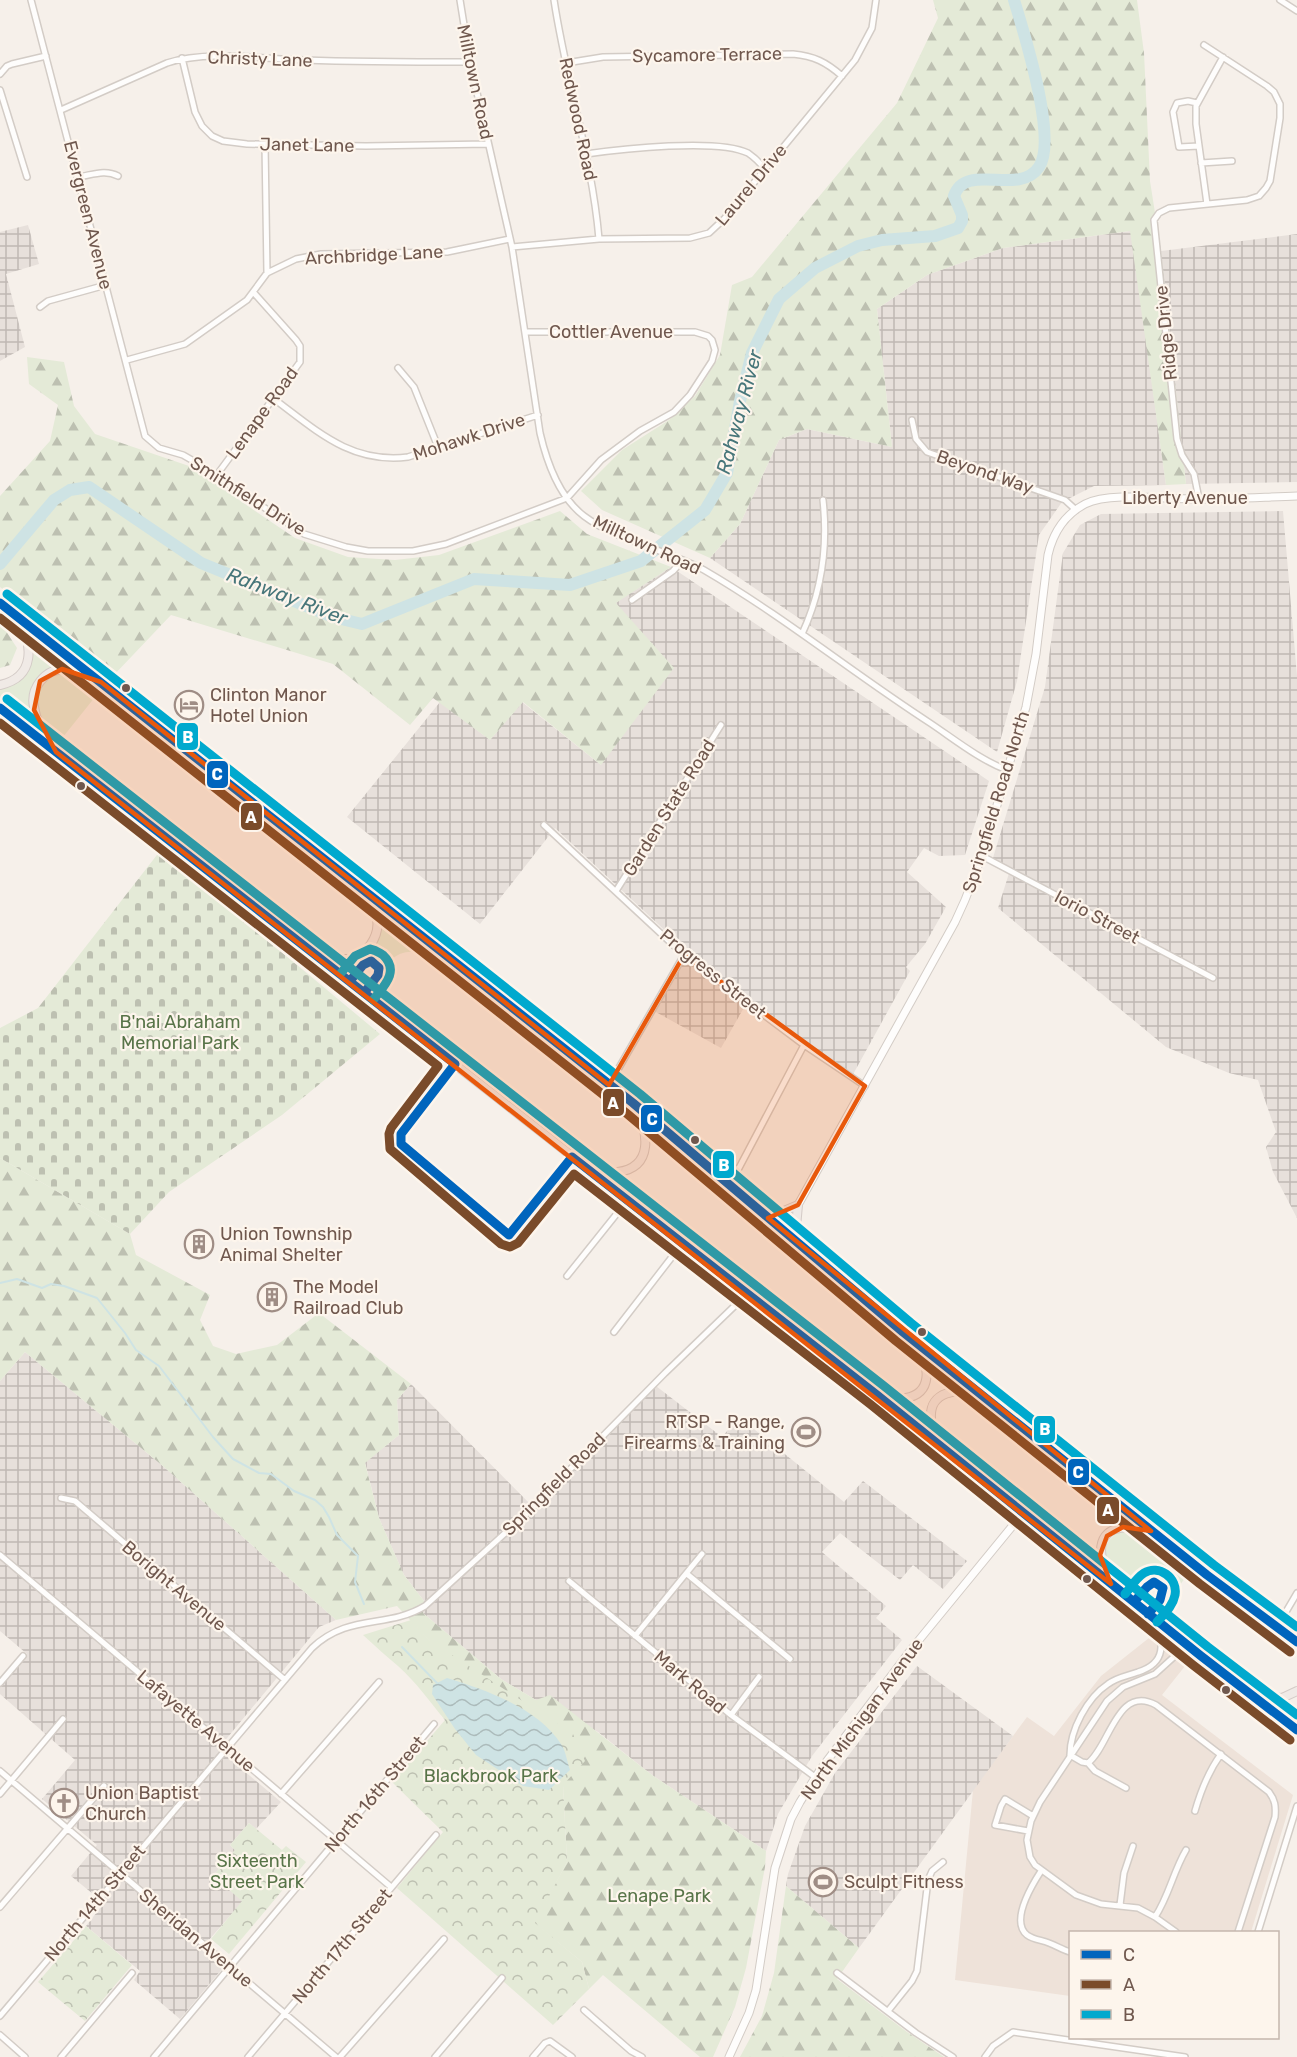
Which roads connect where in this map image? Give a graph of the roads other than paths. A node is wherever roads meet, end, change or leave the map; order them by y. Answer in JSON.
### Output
{"nodes":[{"id":1,"x":31,"y":0,"type":"edge"},
{"id":2,"x":460,"y":0,"type":"edge"},
{"id":3,"x":554,"y":0,"type":"edge"},
{"id":4,"x":876,"y":0,"type":"edge"},
{"id":5,"x":1280,"y":0,"type":"edge"},
{"id":6,"x":1297,"y":11,"type":"edge"},
{"id":7,"x":1204,"y":45,"type":"dead end"},
{"id":8,"x":46,"y":56,"type":"junction"},
{"id":9,"x":1223,"y":57,"type":"junction"},
{"id":10,"x":182,"y":58,"type":"junction"},
{"id":11,"x":470,"y":62,"type":"junction"},
{"id":12,"x":566,"y":63,"type":"junction"},
{"id":13,"x":0,"y":74,"type":"edge"},
{"id":14,"x":842,"y":76,"type":"junction"},
{"id":15,"x":0,"y":90,"type":"edge"},
{"id":16,"x":1197,"y":103,"type":"junction"},
{"id":17,"x":61,"y":110,"type":"junction"},
{"id":18,"x":265,"y":144,"type":"junction"},
{"id":19,"x":488,"y":144,"type":"junction"},
{"id":20,"x":1199,"y":146,"type":"junction"},
{"id":21,"x":586,"y":154,"type":"junction"},
{"id":22,"x":1232,"y":160,"type":"dead end"},
{"id":23,"x":1201,"y":163,"type":"junction"},
{"id":24,"x":765,"y":169,"type":"junction"},
{"id":25,"x":118,"y":176,"type":"dead end"},
{"id":26,"x":27,"y":177,"type":"dead end"},
{"id":27,"x":78,"y":177,"type":"junction"},
{"id":28,"x":1207,"y":204,"type":"junction"},
{"id":29,"x":510,"y":239,"type":"junction"},
{"id":30,"x":599,"y":239,"type":"junction"},
{"id":31,"x":512,"y":247,"type":"junction"},
{"id":32,"x":267,"y":273,"type":"junction"},
{"id":33,"x":106,"y":285,"type":"junction"},
{"id":34,"x":254,"y":293,"type":"junction"},
{"id":35,"x":40,"y":307,"type":"dead end"},
{"id":36,"x":526,"y":332,"type":"junction"},
{"id":37,"x":127,"y":360,"type":"junction"},
{"id":38,"x":398,"y":368,"type":"dead end"},
{"id":39,"x":274,"y":399,"type":"junction"},
{"id":40,"x":538,"y":415,"type":"junction"},
{"id":41,"x":912,"y":420,"type":"dead end"},
{"id":42,"x":143,"y":430,"type":"joint"},
{"id":43,"x":438,"y":447,"type":"junction"},
{"id":44,"x":216,"y":476,"type":"junction"},
{"id":45,"x":1297,"y":497,"type":"edge"},
{"id":46,"x":567,"y":498,"type":"junction"},
{"id":47,"x":1199,"y":499,"type":"junction"},
{"id":48,"x":823,"y":500,"type":"dead end"},
{"id":49,"x":1076,"y":510,"type":"junction"},
{"id":50,"x":682,"y":561,"type":"junction"},
{"id":51,"x":633,"y":600,"type":"dead end"},
{"id":52,"x":0,"y":603,"type":"edge"},
{"id":53,"x":16,"y":614,"type":"junction"},
{"id":54,"x":802,"y":634,"type":"junction"},
{"id":55,"x":101,"y":682,"type":"junction"},
{"id":56,"x":0,"y":685,"type":"edge"},
{"id":57,"x":0,"y":708,"type":"edge"},
{"id":58,"x":721,"y":725,"type":"dead end"},
{"id":59,"x":56,"y":752,"type":"junction"},
{"id":60,"x":1007,"y":770,"type":"junction"},
{"id":61,"x":544,"y":825,"type":"dead end"},
{"id":62,"x":982,"y":856,"type":"junction"},
{"id":63,"x":361,"y":888,"type":"junction"},
{"id":64,"x":616,"y":891,"type":"junction"},
{"id":65,"x":312,"y":952,"type":"junction"},
{"id":66,"x":684,"y":955,"type":"junction"},
{"id":67,"x":1213,"y":978,"type":"dead end"},
{"id":68,"x":804,"y":1045,"type":"junction"},
{"id":69,"x":455,"y":1064,"type":"junction"},
{"id":70,"x":609,"y":1085,"type":"junction"},
{"id":71,"x":865,"y":1086,"type":"junction"},
{"id":72,"x":633,"y":1103,"type":"junction"},
{"id":73,"x":401,"y":1134,"type":"dead end"},
{"id":74,"x":572,"y":1157,"type":"junction"},
{"id":75,"x":586,"y":1168,"type":"junction"},
{"id":76,"x":730,"y":1185,"type":"junction"},
{"id":77,"x":627,"y":1201,"type":"junction"},
{"id":78,"x":798,"y":1205,"type":"junction"},
{"id":79,"x":761,"y":1213,"type":"junction"},
{"id":80,"x":509,"y":1235,"type":"dead end"},
{"id":81,"x":682,"y":1244,"type":"junction"},
{"id":82,"x":802,"y":1248,"type":"junction"},
{"id":83,"x":567,"y":1276,"type":"dead end"},
{"id":84,"x":747,"y":1294,"type":"junction"},
{"id":85,"x":614,"y":1332,"type":"dead end"},
{"id":86,"x":915,"y":1342,"type":"junction"},
{"id":87,"x":877,"y":1395,"type":"junction"},
{"id":88,"x":983,"y":1396,"type":"junction"},
{"id":89,"x":941,"y":1446,"type":"junction"},
{"id":90,"x":61,"y":1498,"type":"dead end"},
{"id":91,"x":1023,"y":1512,"type":"junction"},
{"id":92,"x":1151,"y":1531,"type":"junction"},
{"id":93,"x":702,"y":1554,"type":"dead end"},
{"id":94,"x":0,"y":1555,"type":"edge"},
{"id":95,"x":687,"y":1574,"type":"junction"},
{"id":96,"x":570,"y":1581,"type":"dead end"},
{"id":97,"x":1111,"y":1584,"type":"junction"},
{"id":98,"x":1297,"y":1593,"type":"edge"},
{"id":99,"x":1152,"y":1617,"type":"junction"},
{"id":100,"x":1277,"y":1627,"type":"junction"},
{"id":101,"x":336,"y":1631,"type":"joint"},
{"id":102,"x":635,"y":1636,"type":"junction"},
{"id":103,"x":1297,"y":1642,"type":"edge"},
{"id":104,"x":23,"y":1656,"type":"dead end"},
{"id":105,"x":1201,"y":1656,"type":"junction"},
{"id":106,"x":790,"y":1659,"type":"dead end"},
{"id":107,"x":759,"y":1677,"type":"dead end"},
{"id":108,"x":285,"y":1680,"type":"junction"},
{"id":109,"x":379,"y":1682,"type":"dead end"},
{"id":110,"x":0,"y":1683,"type":"edge"},
{"id":111,"x":1297,"y":1691,"type":"edge"},
{"id":112,"x":1252,"y":1695,"type":"junction"},
{"id":113,"x":731,"y":1715,"type":"junction"},
{"id":114,"x":63,"y":1719,"type":"dead end"},
{"id":115,"x":434,"y":1724,"type":"dead end"},
{"id":116,"x":1297,"y":1730,"type":"edge"},
{"id":117,"x":227,"y":1748,"type":"junction"},
{"id":118,"x":1221,"y":1754,"type":"junction"},
{"id":119,"x":1070,"y":1755,"type":"junction"},
{"id":120,"x":1088,"y":1763,"type":"junction"},
{"id":121,"x":0,"y":1772,"type":"edge"},
{"id":122,"x":815,"y":1777,"type":"junction"},
{"id":123,"x":11,"y":1781,"type":"junction"},
{"id":124,"x":104,"y":1786,"type":"dead end"},
{"id":125,"x":1126,"y":1788,"type":"dead end"},
{"id":126,"x":0,"y":1794,"type":"edge"},
{"id":127,"x":281,"y":1794,"type":"junction"},
{"id":128,"x":1297,"y":1806,"type":"edge"},
{"id":129,"x":1196,"y":1811,"type":"dead end"},
{"id":130,"x":1033,"y":1816,"type":"junction"},
{"id":131,"x":67,"y":1828,"type":"junction"},
{"id":132,"x":1028,"y":1831,"type":"junction"},
{"id":133,"x":435,"y":1835,"type":"dead end"},
{"id":134,"x":336,"y":1840,"type":"junction"},
{"id":135,"x":1133,"y":1846,"type":"dead end"},
{"id":136,"x":1186,"y":1850,"type":"dead end"},
{"id":137,"x":943,"y":1862,"type":"dead end"},
{"id":138,"x":1041,"y":1871,"type":"junction"},
{"id":139,"x":120,"y":1874,"type":"junction"},
{"id":140,"x":392,"y":1887,"type":"junction"},
{"id":141,"x":1120,"y":1905,"type":"junction"},
{"id":142,"x":0,"y":1906,"type":"edge"},
{"id":143,"x":1155,"y":1917,"type":"junction"},
{"id":144,"x":1175,"y":1931,"type":"edge"},
{"id":145,"x":1238,"y":1931,"type":"edge"},
{"id":146,"x":1258,"y":1931,"type":"edge"},
{"id":147,"x":444,"y":1939,"type":"dead end"},
{"id":148,"x":1069,"y":1951,"type":"edge"},
{"id":149,"x":230,"y":1967,"type":"junction"},
{"id":150,"x":132,"y":1973,"type":"dead end"},
{"id":151,"x":837,"y":1973,"type":"dead end"},
{"id":152,"x":502,"y":1978,"type":"dead end"},
{"id":153,"x":584,"y":2010,"type":"dead end"},
{"id":154,"x":888,"y":2011,"type":"junction"},
{"id":155,"x":285,"y":2013,"type":"junction"},
{"id":156,"x":0,"y":2016,"type":"edge"},
{"id":157,"x":0,"y":2035,"type":"edge"},
{"id":158,"x":25,"y":2057,"type":"edge"},
{"id":159,"x":61,"y":2057,"type":"edge"},
{"id":160,"x":154,"y":2057,"type":"edge"},
{"id":161,"x":248,"y":2057,"type":"edge"},
{"id":162,"x":338,"y":2057,"type":"edge"},
{"id":163,"x":435,"y":2057,"type":"edge"},
{"id":164,"x":532,"y":2057,"type":"edge"},
{"id":165,"x":572,"y":2057,"type":"edge"},
{"id":166,"x":641,"y":2057,"type":"edge"},
{"id":167,"x":729,"y":2057,"type":"edge"},
{"id":168,"x":953,"y":2057,"type":"edge"},
{"id":169,"x":985,"y":2057,"type":"edge"},
{"id":170,"x":1185,"y":2057,"type":"edge"}],
"edges":[{"from":1,"to":8,"type":"street","name":"Evergreen Avenue"},
{"from":2,"to":11,"type":"street","name":"Milltown Road"},
{"from":3,"to":12,"type":"street","name":"Redwood Road"},
{"from":4,"to":14,"type":"street","name":"Laurel Drive"},
{"from":5,"to":6,"type":"street"},
{"from":7,"to":9,"type":"street","name":"Ridge Drive"},
{"from":8,"to":13,"type":"street"},
{"from":8,"to":17,"type":"street","name":"Evergreen Avenue"},
{"from":9,"to":16,"type":"street"},
{"from":9,"to":28,"type":"street","name":"Ridge Drive"},
{"from":10,"to":11,"type":"street","name":"Christy Lane"},
{"from":10,"to":17,"type":"street","name":"Christy Lane"},
{"from":10,"to":18,"type":"street","name":"Janet Lane"},
{"from":11,"to":19,"type":"street","name":"Milltown Road"},
{"from":12,"to":14,"type":"street","name":"Sycamore Terrace"},
{"from":12,"to":21,"type":"street","name":"Redwood Road"},
{"from":14,"to":24,"type":"street","name":"Laurel Drive"},
{"from":15,"to":26,"type":"street"},
{"from":16,"to":20,"type":"street"},
{"from":16,"to":20,"type":"street"},
{"from":17,"to":27,"type":"street","name":"Evergreen Avenue"},
{"from":18,"to":19,"type":"street","name":"Janet Lane"},
{"from":18,"to":32,"type":"street"},
{"from":19,"to":29,"type":"street","name":"Milltown Road"},
{"from":20,"to":23,"type":"street"},
{"from":21,"to":24,"type":"street"},
{"from":21,"to":30,"type":"street","name":"Redwood Road"},
{"from":22,"to":23,"type":"street"},
{"from":23,"to":28,"type":"street"},
{"from":24,"to":30,"type":"street","name":"Laurel Drive"},
{"from":25,"to":27,"type":"street"},
{"from":27,"to":33,"type":"street","name":"Evergreen Avenue"},
{"from":28,"to":47,"type":"street","name":"Ridge Drive"},
{"from":29,"to":31,"type":"street","name":"Milltown Road"},
{"from":29,"to":32,"type":"street","name":"Archbridge Lane"},
{"from":30,"to":31,"type":"street","name":"Laurel Drive"},
{"from":31,"to":36,"type":"street","name":"Milltown Road"},
{"from":32,"to":34,"type":"street"},
{"from":33,"to":35,"type":"street"},
{"from":33,"to":37,"type":"street","name":"Evergreen Avenue"},
{"from":34,"to":37,"type":"street"},
{"from":34,"to":39,"type":"street","name":"Lenape Road"},
{"from":36,"to":40,"type":"street","name":"Milltown Road"},
{"from":36,"to":46,"type":"street","name":"Cottler Avenue"},
{"from":37,"to":42,"type":"street","name":"Evergreen Avenue"},
{"from":38,"to":43,"type":"street"},
{"from":39,"to":43,"type":"street","name":"Mohawk Drive"},
{"from":39,"to":44,"type":"street","name":"Lenape Road"},
{"from":40,"to":43,"type":"street","name":"Mohawk Drive"},
{"from":40,"to":46,"type":"street","name":"Milltown Road"},
{"from":41,"to":49,"type":"street","name":"Beyond Way"},
{"from":42,"to":44,"type":"street","name":"Smithfield Drive"},
{"from":44,"to":46,"type":"street","name":"Smithfield Drive"},
{"from":45,"to":47,"type":"street","name":"Liberty Avenue"},
{"from":46,"to":50,"type":"street","name":"Milltown Road"},
{"from":47,"to":49,"type":"street","name":"Liberty Avenue"},
{"from":48,"to":54,"type":"street"},
{"from":49,"to":60,"type":"street","name":"Springfield Road North"},
{"from":50,"to":51,"type":"street"},
{"from":50,"to":54,"type":"street","name":"Milltown Road"},
{"from":52,"to":53,"type":"highway"},
{"from":53,"to":55,"type":"highway"},
{"from":53,"to":56,"type":"highway"},
{"from":54,"to":60,"type":"street","name":"Milltown Road"},
{"from":55,"to":59,"type":"highway"},
{"from":55,"to":63,"type":"highway"},
{"from":57,"to":59,"type":"highway"},
{"from":58,"to":64,"type":"street","name":"Garden State Road"},
{"from":59,"to":65,"type":"highway"},
{"from":60,"to":62,"type":"street","name":"Springfield Road North"},
{"from":61,"to":64,"type":"street","name":"Progress Street"},
{"from":62,"to":67,"type":"street","name":"Iorio Street"},
{"from":62,"to":71,"type":"street","name":"Springfield Road North"},
{"from":63,"to":65,"type":"highway"},
{"from":63,"to":70,"type":"highway"},
{"from":64,"to":66,"type":"street","name":"Progress Street"},
{"from":65,"to":69,"type":"highway"},
{"from":66,"to":68,"type":"street","name":"Progress Street"},
{"from":66,"to":70,"type":"street"},
{"from":68,"to":71,"type":"street","name":"Progress Street"},
{"from":68,"to":76,"type":"street"},
{"from":69,"to":73,"type":"street"},
{"from":69,"to":74,"type":"highway"},
{"from":70,"to":72,"type":"highway"},
{"from":71,"to":78,"type":"street","name":"Springfield Road North"},
{"from":72,"to":75,"type":"highway"},
{"from":72,"to":76,"type":"highway"},
{"from":74,"to":75,"type":"highway"},
{"from":74,"to":80,"type":"street"},
{"from":75,"to":77,"type":"highway"},
{"from":76,"to":79,"type":"highway"},
{"from":77,"to":81,"type":"highway"},
{"from":77,"to":83,"type":"street"},
{"from":78,"to":79,"type":"highway"},
{"from":78,"to":82,"type":"highway"},
{"from":79,"to":82,"type":"highway"},
{"from":81,"to":84,"type":"highway"},
{"from":81,"to":85,"type":"street"},
{"from":82,"to":86,"type":"highway"},
{"from":84,"to":87,"type":"highway"},
{"from":84,"to":101,"type":"street","name":"Springfield Road"},
{"from":86,"to":87,"type":"highway"},
{"from":86,"to":88,"type":"highway"},
{"from":87,"to":89,"type":"highway"},
{"from":88,"to":89,"type":"highway"},
{"from":88,"to":92,"type":"highway"},
{"from":89,"to":91,"type":"highway"},
{"from":90,"to":108,"type":"street","name":"Boright Avenue"},
{"from":91,"to":97,"type":"highway"},
{"from":91,"to":122,"type":"street","name":"North Michigan Avenue"},
{"from":92,"to":97,"type":"highway"},
{"from":92,"to":100,"type":"highway"},
{"from":93,"to":95,"type":"street"},
{"from":94,"to":117,"type":"street","name":"Lafayette Avenue"},
{"from":95,"to":102,"type":"street"},
{"from":95,"to":106,"type":"street"},
{"from":96,"to":102,"type":"street","name":"Mark Road"},
{"from":97,"to":99,"type":"highway"},
{"from":98,"to":100,"type":"street"},
{"from":99,"to":105,"type":"highway"},
{"from":99,"to":119,"type":"street"},
{"from":100,"to":103,"type":"highway"},
{"from":101,"to":108,"type":"street","name":"North 14th Street"},
{"from":102,"to":113,"type":"street","name":"Mark Road"},
{"from":104,"to":110,"type":"street"},
{"from":105,"to":112,"type":"highway"},
{"from":105,"to":119,"type":"street"},
{"from":107,"to":113,"type":"street"},
{"from":108,"to":117,"type":"street","name":"North 14th Street"},
{"from":109,"to":127,"type":"street"},
{"from":111,"to":112,"type":"highway"},
{"from":112,"to":116,"type":"highway"},
{"from":113,"to":122,"type":"street","name":"Mark Road"},
{"from":114,"to":123,"type":"street"},
{"from":115,"to":134,"type":"street","name":"North 16th Street"},
{"from":117,"to":127,"type":"street","name":"Lafayette Avenue"},
{"from":117,"to":139,"type":"street","name":"North 14th Street"},
{"from":118,"to":120,"type":"street"},
{"from":118,"to":129,"type":"street"},
{"from":118,"to":145,"type":"street"},
{"from":119,"to":120,"type":"street"},
{"from":119,"to":130,"type":"street"},
{"from":120,"to":125,"type":"street"},
{"from":121,"to":123,"type":"street","name":"Sheridan Avenue"},
{"from":122,"to":167,"type":"street","name":"North Michigan Avenue"},
{"from":123,"to":126,"type":"street"},
{"from":123,"to":131,"type":"street","name":"Sheridan Avenue"},
{"from":124,"to":131,"type":"street"},
{"from":127,"to":134,"type":"street","name":"Lafayette Avenue"},
{"from":128,"to":146,"type":"street"},
{"from":130,"to":132,"type":"street"},
{"from":130,"to":132,"type":"street"},
{"from":131,"to":139,"type":"street","name":"Sheridan Avenue"},
{"from":131,"to":142,"type":"street"},
{"from":132,"to":138,"type":"street"},
{"from":133,"to":140,"type":"street","name":"North 17th Street"},
{"from":134,"to":140,"type":"street","name":"Lafayette Avenue"},
{"from":134,"to":149,"type":"street","name":"North 16th Street"},
{"from":135,"to":141,"type":"street"},
{"from":136,"to":143,"type":"street"},
{"from":137,"to":154,"type":"street"},
{"from":138,"to":141,"type":"street"},
{"from":138,"to":148,"type":"street"},
{"from":139,"to":149,"type":"street","name":"Sheridan Avenue"},
{"from":139,"to":156,"type":"street","name":"North 14th Street"},
{"from":140,"to":155,"type":"street","name":"North 17th Street"},
{"from":141,"to":143,"type":"street"},
{"from":143,"to":144,"type":"street"},
{"from":147,"to":162,"type":"street"},
{"from":149,"to":155,"type":"street","name":"Sheridan Avenue"},
{"from":149,"to":160,"type":"street","name":"North 16th Street"},
{"from":150,"to":159,"type":"street"},
{"from":151,"to":154,"type":"street"},
{"from":152,"to":163,"type":"street"},
{"from":153,"to":166,"type":"street"},
{"from":154,"to":168,"type":"street"},
{"from":155,"to":161,"type":"street","name":"North 17th Street"},
{"from":155,"to":162,"type":"street","name":"Sheridan Avenue"},
{"from":157,"to":158,"type":"street"},
{"from":164,"to":165,"type":"street"},
{"from":169,"to":170,"type":"street"}]}
